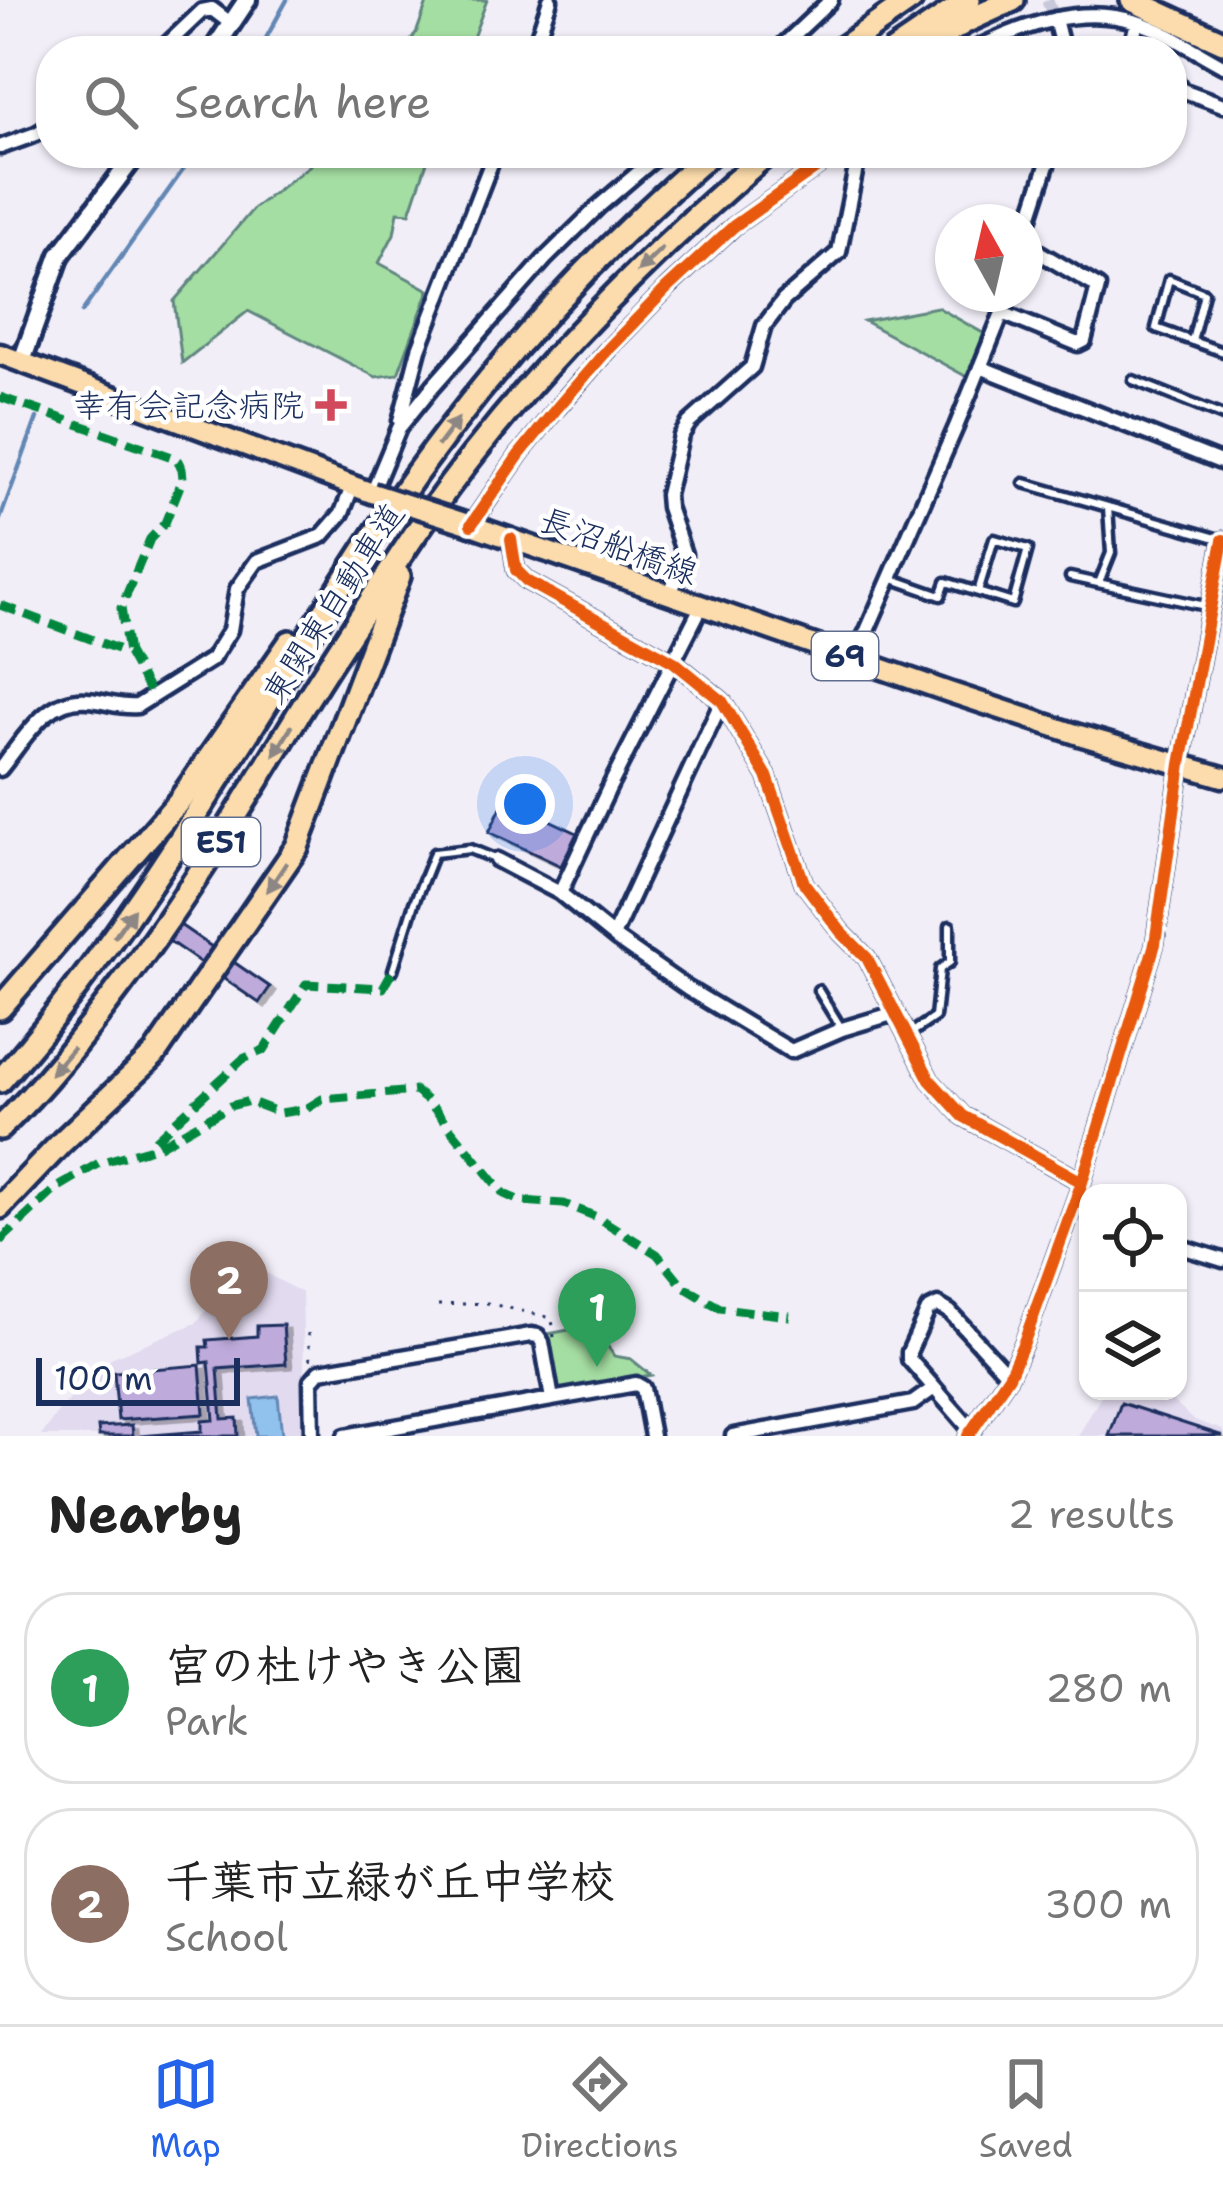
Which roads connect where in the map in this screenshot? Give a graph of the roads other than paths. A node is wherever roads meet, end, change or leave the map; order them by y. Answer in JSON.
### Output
{"nodes":[{"id":1,"x":248,"y":0,"type":"edge"},
{"id":2,"x":550,"y":0,"type":"edge"},
{"id":3,"x":831,"y":0,"type":"edge"},
{"id":4,"x":894,"y":0,"type":"edge"},
{"id":5,"x":911,"y":0,"type":"edge"},
{"id":6,"x":969,"y":0,"type":"edge"},
{"id":7,"x":1013,"y":0,"type":"edge"},
{"id":8,"x":1134,"y":11,"type":"edge"},
{"id":9,"x":1055,"y":19,"type":"junction"},
{"id":10,"x":232,"y":25,"type":"junction"},
{"id":11,"x":175,"y":36,"type":"edge"},
{"id":12,"x":224,"y":36,"type":"edge"},
{"id":13,"x":537,"y":36,"type":"edge"},
{"id":14,"x":793,"y":36,"type":"edge"},
{"id":15,"x":854,"y":36,"type":"edge"},
{"id":16,"x":859,"y":36,"type":"edge"},
{"id":17,"x":916,"y":36,"type":"edge"},
{"id":18,"x":943,"y":36,"type":"edge"},
{"id":19,"x":1002,"y":36,"type":"edge"},
{"id":20,"x":1059,"y":36,"type":"edge"},
{"id":21,"x":1174,"y":36,"type":"edge"},
{"id":22,"x":1223,"y":43,"type":"edge"},
{"id":23,"x":1187,"y":44,"type":"edge"},
{"id":24,"x":1223,"y":66,"type":"edge"},
{"id":25,"x":1187,"y":92,"type":"edge"},
{"id":26,"x":1223,"y":105,"type":"edge"},
{"id":27,"x":36,"y":134,"type":"edge"},
{"id":28,"x":0,"y":147,"type":"edge"},
{"id":29,"x":126,"y":168,"type":"edge"},
{"id":30,"x":489,"y":168,"type":"edge"},
{"id":31,"x":644,"y":168,"type":"edge"},
{"id":32,"x":694,"y":168,"type":"edge"},
{"id":33,"x":751,"y":168,"type":"edge"},
{"id":34,"x":759,"y":168,"type":"edge"},
{"id":35,"x":816,"y":168,"type":"edge"},
{"id":36,"x":856,"y":168,"type":"edge"},
{"id":37,"x":1046,"y":168,"type":"edge"},
{"id":38,"x":1034,"y":204,"type":"edge"},
{"id":39,"x":686,"y":226,"type":"junction"},
{"id":40,"x":1043,"y":255,"type":"edge"},
{"id":41,"x":1003,"y":313,"type":"joint"},
{"id":42,"x":1192,"y":341,"type":"junction"},
{"id":43,"x":1223,"y":352,"type":"edge"},
{"id":44,"x":0,"y":354,"type":"edge"},
{"id":45,"x":22,"y":362,"type":"junction"},
{"id":46,"x":980,"y":367,"type":"junction"},
{"id":47,"x":1133,"y":380,"type":"dead end"},
{"id":48,"x":1223,"y":416,"type":"edge"},
{"id":49,"x":399,"y":428,"type":"junction"},
{"id":50,"x":1223,"y":463,"type":"edge"},
{"id":51,"x":1024,"y":483,"type":"dead end"},
{"id":52,"x":352,"y":487,"type":"junction"},
{"id":53,"x":372,"y":493,"type":"junction"},
{"id":54,"x":1108,"y":507,"type":"junction"},
{"id":55,"x":471,"y":525,"type":"junction"},
{"id":56,"x":379,"y":527,"type":"junction"},
{"id":57,"x":414,"y":536,"type":"junction"},
{"id":58,"x":511,"y":539,"type":"junction"},
{"id":59,"x":1223,"y":540,"type":"edge"},
{"id":60,"x":1070,"y":577,"type":"dead end"},
{"id":61,"x":890,"y":578,"type":"junction"},
{"id":62,"x":1099,"y":584,"type":"junction"},
{"id":63,"x":978,"y":592,"type":"junction"},
{"id":64,"x":666,"y":595,"type":"junction"},
{"id":65,"x":1210,"y":607,"type":"junction"},
{"id":66,"x":701,"y":608,"type":"junction"},
{"id":67,"x":851,"y":658,"type":"junction"},
{"id":68,"x":674,"y":662,"type":"junction"},
{"id":69,"x":722,"y":701,"type":"junction"},
{"id":70,"x":1181,"y":764,"type":"junction"},
{"id":71,"x":0,"y":769,"type":"edge"},
{"id":72,"x":1223,"y":777,"type":"edge"},
{"id":73,"x":497,"y":860,"type":"joint"},
{"id":74,"x":560,"y":893,"type":"junction"},
{"id":75,"x":950,"y":926,"type":"dead end"},
{"id":76,"x":613,"y":936,"type":"junction"},
{"id":77,"x":393,"y":970,"type":"dead end"},
{"id":78,"x":818,"y":990,"type":"dead end"},
{"id":79,"x":0,"y":1008,"type":"edge"},
{"id":80,"x":896,"y":1013,"type":"junction"},
{"id":81,"x":842,"y":1029,"type":"junction"},
{"id":82,"x":907,"y":1036,"type":"junction"},
{"id":83,"x":0,"y":1081,"type":"edge"},
{"id":84,"x":0,"y":1128,"type":"edge"},
{"id":85,"x":1082,"y":1182,"type":"junction"},
{"id":86,"x":0,"y":1207,"type":"edge"},
{"id":87,"x":1073,"y":1209,"type":"junction"},
{"id":88,"x":1079,"y":1211,"type":"edge"},
{"id":89,"x":1187,"y":1249,"type":"edge"},
{"id":90,"x":1223,"y":1260,"type":"edge"},
{"id":91,"x":1009,"y":1376,"type":"junction"},
{"id":92,"x":934,"y":1388,"type":"junction"},
{"id":93,"x":552,"y":1399,"type":"junction"},
{"id":94,"x":970,"y":1434,"type":"edge"},
{"id":95,"x":312,"y":1436,"type":"edge"},
{"id":96,"x":345,"y":1436,"type":"edge"},
{"id":97,"x":652,"y":1436,"type":"edge"},
{"id":98,"x":734,"y":1436,"type":"edge"}],
"edges":[{"from":1,"to":10,"type":"street"},
{"from":2,"to":13,"type":"street"},
{"from":3,"to":14,"type":"street"},
{"from":4,"to":15,"type":"highway"},
{"from":5,"to":16,"type":"highway"},
{"from":6,"to":17,"type":"highway"},
{"from":7,"to":18,"type":"highway"},
{"from":8,"to":9,"type":"street"},
{"from":8,"to":21,"type":"street"},
{"from":8,"to":22,"type":"highway"},
{"from":9,"to":19,"type":"street"},
{"from":9,"to":20,"type":"street"},
{"from":10,"to":11,"type":"street"},
{"from":10,"to":12,"type":"street"},
{"from":23,"to":24,"type":"street"},
{"from":25,"to":26,"type":"street"},
{"from":27,"to":28,"type":"street"},
{"from":29,"to":45,"type":"street"},
{"from":30,"to":49,"type":"street"},
{"from":31,"to":49,"type":"street"},
{"from":56,"to":32,"type":"highway","name":"東関東自動車道","number":"E51","one_way":true},
{"from":33,"to":39,"type":"highway","name":"東関東自動車道","number":"E51"},
{"from":34,"to":39,"type":"highway"},
{"from":35,"to":55,"type":"street"},
{"from":36,"to":64,"type":"street"},
{"from":37,"to":38,"type":"street"},
{"from":39,"to":57,"type":"highway","name":"東関東自動車道","number":"E51","one_way":true},
{"from":40,"to":41,"type":"street"},
{"from":41,"to":46,"type":"street"},
{"from":42,"to":42,"type":"lane"},
{"from":42,"to":43,"type":"lane"},
{"from":44,"to":45,"type":"main road","name":"長沼船橋線","number":"69"},
{"from":45,"to":52,"type":"main road","name":"長沼船橋線","number":"69"},
{"from":46,"to":50,"type":"street"},
{"from":46,"to":61,"type":"street"},
{"from":47,"to":48,"type":"lane"},
{"from":49,"to":53,"type":"street"},
{"from":51,"to":54,"type":"lane"},
{"from":52,"to":53,"type":"main road","name":"長沼船橋線","number":"69"},
{"from":52,"to":71,"type":"street"},
{"from":53,"to":55,"type":"main road","name":"長沼船橋線","number":"69","bridge":true},
{"from":54,"to":59,"type":"lane"},
{"from":54,"to":62,"type":"lane"},
{"from":55,"to":58,"type":"main road","name":"長沼船橋線","number":"69"},
{"from":56,"to":79,"type":"highway"},
{"from":83,"to":56,"type":"highway","name":"東関東自動車道","number":"E51","one_way":true},
{"from":57,"to":84,"type":"highway","name":"東関東自動車道","number":"E51","one_way":true},
{"from":57,"to":86,"type":"highway","one_way":true},
{"from":58,"to":64,"type":"main road","name":"長沼船橋線","number":"69"},
{"from":58,"to":68,"type":"street"},
{"from":59,"to":65,"type":"street"},
{"from":60,"to":62,"type":"lane"},
{"from":61,"to":63,"type":"lane"},
{"from":61,"to":67,"type":"street"},
{"from":62,"to":65,"type":"lane"},
{"from":63,"to":63,"type":"lane"},
{"from":64,"to":66,"type":"main road","name":"長沼船橋線","number":"69"},
{"from":65,"to":70,"type":"street"},
{"from":66,"to":67,"type":"main road","name":"長沼船橋線","number":"69"},
{"from":66,"to":68,"type":"street"},
{"from":67,"to":70,"type":"main road","name":"長沼船橋線","number":"69"},
{"from":68,"to":69,"type":"street"},
{"from":68,"to":74,"type":"street"},
{"from":69,"to":76,"type":"street"},
{"from":69,"to":80,"type":"street"},
{"from":70,"to":72,"type":"main road","name":"長沼船橋線","number":"69"},
{"from":70,"to":85,"type":"street"},
{"from":73,"to":74,"type":"street"},
{"from":73,"to":77,"type":"lane"},
{"from":74,"to":76,"type":"street"},
{"from":75,"to":82,"type":"lane"},
{"from":76,"to":81,"type":"street"},
{"from":78,"to":81,"type":"lane"},
{"from":80,"to":81,"type":"street"},
{"from":80,"to":82,"type":"street"},
{"from":82,"to":85,"type":"street"},
{"from":85,"to":87,"type":"street"},
{"from":87,"to":88,"type":"street"},
{"from":87,"to":91,"type":"street"},
{"from":89,"to":90,"type":"street"},
{"from":91,"to":92,"type":"street"},
{"from":91,"to":94,"type":"street"},
{"from":92,"to":94,"type":"street"},
{"from":92,"to":98,"type":"street"},
{"from":93,"to":95,"type":"street"},
{"from":93,"to":96,"type":"street"},
{"from":93,"to":97,"type":"street"}]}
